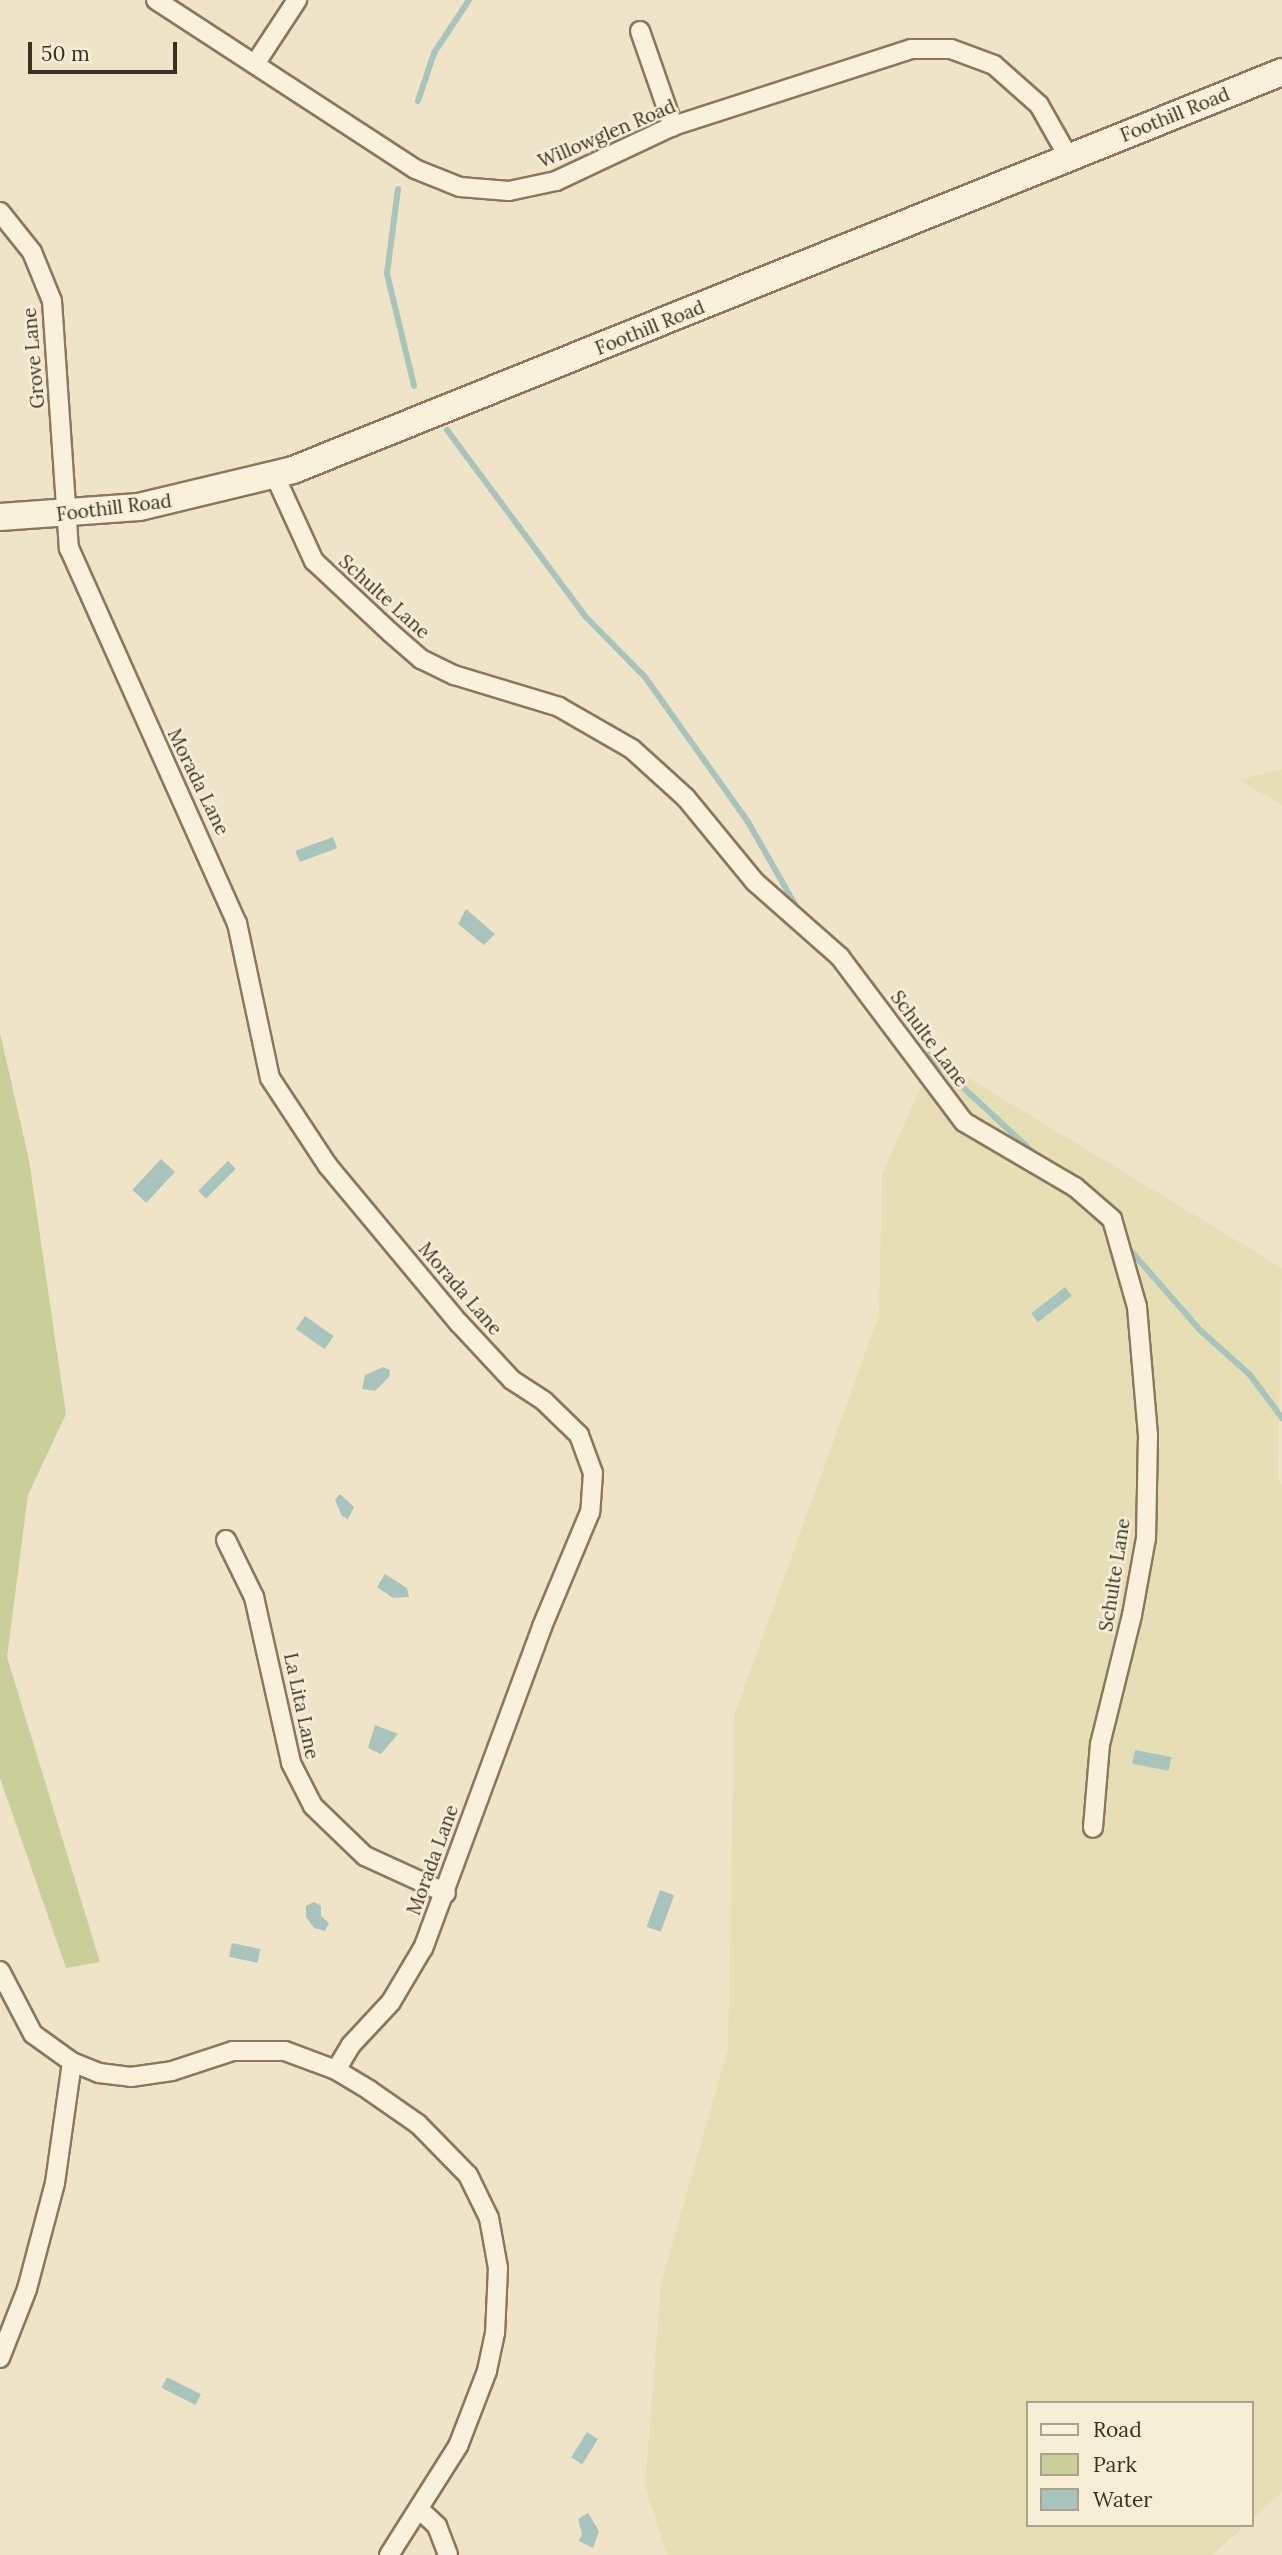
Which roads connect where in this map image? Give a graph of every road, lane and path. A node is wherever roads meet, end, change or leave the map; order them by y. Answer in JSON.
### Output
{"nodes":[{"id":1,"x":156,"y":0,"type":"edge"},
{"id":2,"x":297,"y":0,"type":"edge"},
{"id":3,"x":640,"y":31,"type":"dead end"},
{"id":4,"x":254,"y":65,"type":"junction"},
{"id":5,"x":1282,"y":72,"type":"edge"},
{"id":6,"x":673,"y":126,"type":"junction"},
{"id":7,"x":1069,"y":158,"type":"junction"},
{"id":8,"x":0,"y":212,"type":"edge"},
{"id":9,"x":275,"y":476,"type":"junction"},
{"id":10,"x":63,"y":515,"type":"junction"},
{"id":11,"x":0,"y":517,"type":"edge"},
{"id":12,"x":226,"y":1540,"type":"dead end"},
{"id":13,"x":1093,"y":1828,"type":"dead end"},
{"id":14,"x":446,"y":1893,"type":"junction"},
{"id":15,"x":0,"y":1972,"type":"edge"},
{"id":16,"x":72,"y":2062,"type":"junction"},
{"id":17,"x":336,"y":2070,"type":"junction"},
{"id":18,"x":0,"y":2358,"type":"edge"},
{"id":19,"x":419,"y":2509,"type":"junction"},
{"id":20,"x":389,"y":2555,"type":"edge"},
{"id":21,"x":448,"y":2555,"type":"edge"}],
"edges":[{"from":1,"to":4,"type":"street","name":"Willowglen Road"},
{"from":2,"to":4,"type":"street"},
{"from":3,"to":6,"type":"street"},
{"from":4,"to":6,"type":"street","name":"Willowglen Road"},
{"from":5,"to":7,"type":"main road","name":"Foothill Road"},
{"from":6,"to":7,"type":"street","name":"Willowglen Road"},
{"from":7,"to":9,"type":"main road","name":"Foothill Road"},
{"from":8,"to":10,"type":"street","name":"Grove Lane"},
{"from":9,"to":10,"type":"main road","name":"Foothill Road"},
{"from":9,"to":13,"type":"street","name":"Schulte Lane"},
{"from":10,"to":11,"type":"main road","name":"Foothill Road"},
{"from":10,"to":14,"type":"street","name":"Morada Lane"},
{"from":12,"to":14,"type":"street","name":"La Lita Lane"},
{"from":14,"to":17,"type":"street","name":"Morada Lane"},
{"from":15,"to":16,"type":"street"},
{"from":16,"to":17,"type":"street"},
{"from":16,"to":18,"type":"street"},
{"from":17,"to":19,"type":"street"},
{"from":19,"to":20,"type":"street"},
{"from":19,"to":21,"type":"street"}]}
